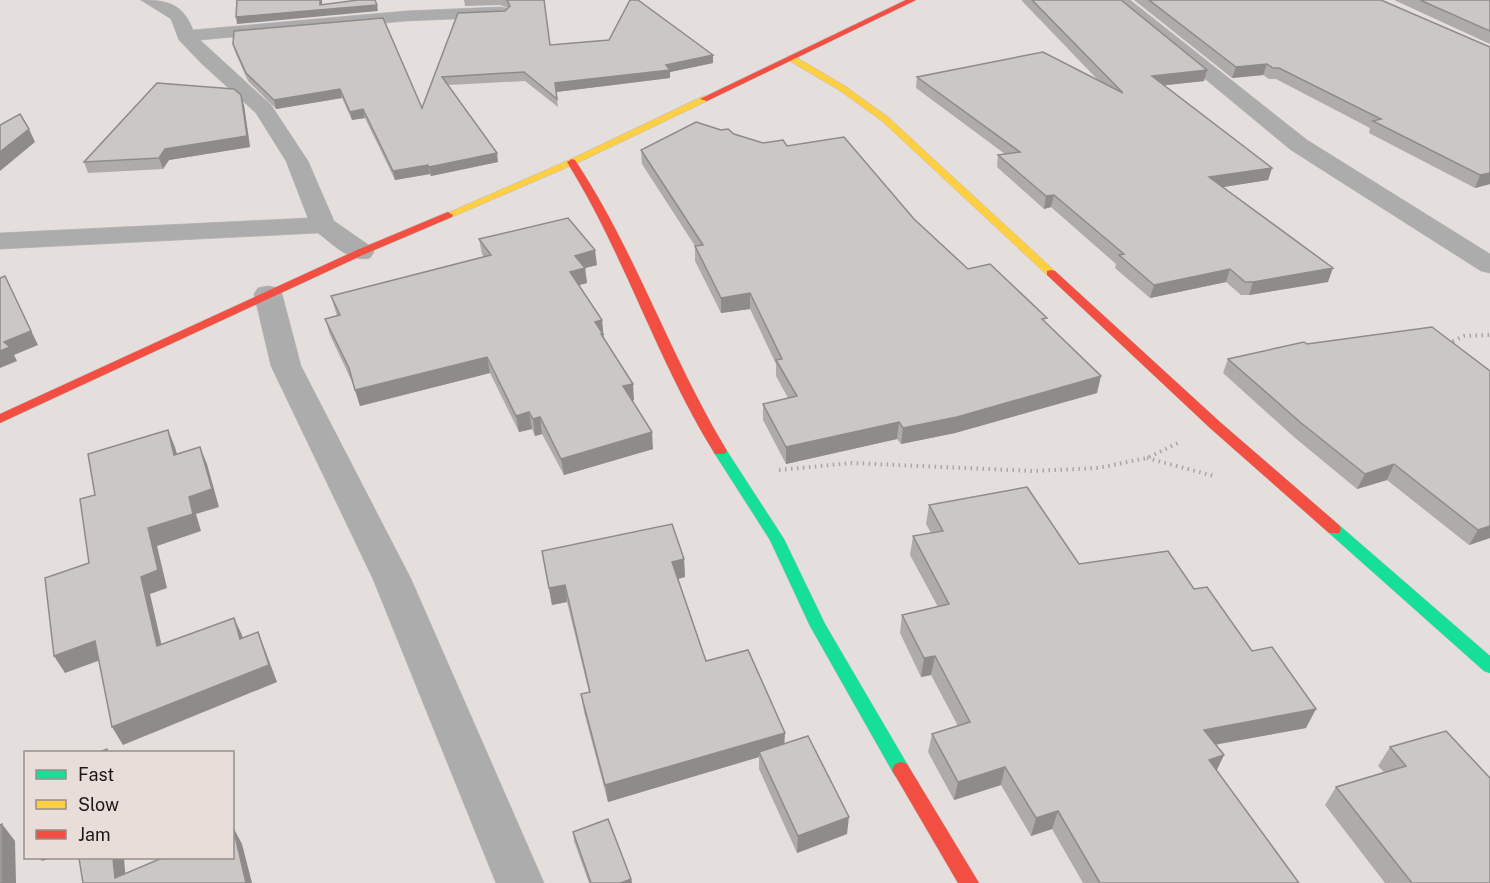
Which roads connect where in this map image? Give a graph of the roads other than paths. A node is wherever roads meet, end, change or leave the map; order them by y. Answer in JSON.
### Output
{"nodes":[{"id":1,"x":150,"y":0,"type":"edge"},
{"id":2,"x":912,"y":0,"type":"edge"},
{"id":3,"x":1119,"y":0,"type":"edge"},
{"id":4,"x":500,"y":12,"type":"edge"},
{"id":5,"x":186,"y":36,"type":"junction"},
{"id":6,"x":791,"y":58,"type":"junction"},
{"id":7,"x":572,"y":162,"type":"junction"},
{"id":8,"x":323,"y":225,"type":"junction"},
{"id":9,"x":0,"y":241,"type":"edge"},
{"id":10,"x":361,"y":252,"type":"junction"},
{"id":11,"x":1490,"y":265,"type":"edge"},
{"id":12,"x":268,"y":294,"type":"junction"},
{"id":13,"x":0,"y":419,"type":"edge"},
{"id":14,"x":1490,"y":666,"type":"edge"},
{"id":15,"x":520,"y":883,"type":"edge"},
{"id":16,"x":969,"y":883,"type":"edge"}],
"edges":[{"from":1,"to":5,"type":"street"},
{"from":2,"to":6,"type":"street"},
{"from":3,"to":11,"type":"street"},
{"from":4,"to":5,"type":"street"},
{"from":5,"to":8,"type":"street"},
{"from":6,"to":7,"type":"street"},
{"from":6,"to":14,"type":"street"},
{"from":7,"to":10,"type":"street"},
{"from":7,"to":16,"type":"street"},
{"from":8,"to":9,"type":"street"},
{"from":8,"to":10,"type":"street"},
{"from":10,"to":12,"type":"street"},
{"from":12,"to":13,"type":"street"},
{"from":12,"to":15,"type":"street"}]}
